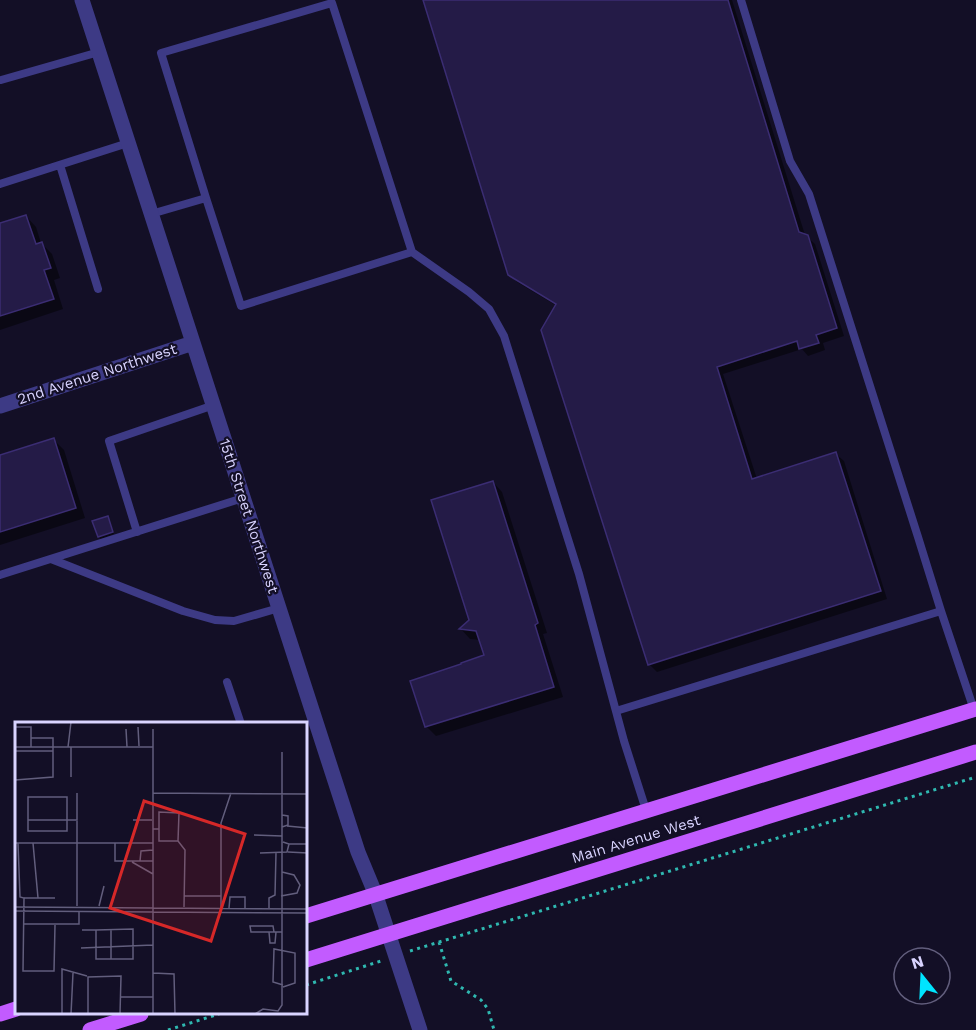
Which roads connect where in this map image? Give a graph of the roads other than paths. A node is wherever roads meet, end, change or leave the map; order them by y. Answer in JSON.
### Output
{"nodes":[{"id":1,"x":82,"y":0,"type":"edge"},
{"id":2,"x":741,"y":0,"type":"edge"},
{"id":3,"x":99,"y":52,"type":"junction"},
{"id":4,"x":1,"y":80,"type":"edge"},
{"id":5,"x":128,"y":143,"type":"junction"},
{"id":6,"x":60,"y":165,"type":"junction"},
{"id":7,"x":0,"y":184,"type":"edge"},
{"id":8,"x":206,"y":198,"type":"junction"},
{"id":9,"x":152,"y":214,"type":"junction"},
{"id":10,"x":412,"y":252,"type":"junction"},
{"id":11,"x":98,"y":289,"type":"dead end"},
{"id":12,"x":193,"y":343,"type":"junction"},
{"id":13,"x":214,"y":405,"type":"junction"},
{"id":14,"x":0,"y":406,"type":"edge"},
{"id":15,"x":243,"y":498,"type":"junction"},
{"id":16,"x":137,"y":532,"type":"junction"},
{"id":17,"x":51,"y":559,"type":"junction"},
{"id":18,"x":0,"y":575,"type":"edge"},
{"id":19,"x":279,"y":608,"type":"junction"},
{"id":20,"x":941,"y":611,"type":"junction"},
{"id":21,"x":227,"y":682,"type":"dead end"},
{"id":22,"x":975,"y":709,"type":"edge"},
{"id":23,"x":616,"y":711,"type":"junction"},
{"id":24,"x":240,"y":722,"type":"edge"},
{"id":25,"x":976,"y":752,"type":"edge"},
{"id":26,"x":646,"y":810,"type":"junction"},
{"id":27,"x":375,"y":894,"type":"junction"},
{"id":28,"x":308,"y":915,"type":"edge"},
{"id":29,"x":387,"y":934,"type":"junction"},
{"id":30,"x":308,"y":959,"type":"edge"},
{"id":31,"x":15,"y":1009,"type":"edge"},
{"id":32,"x":0,"y":1014,"type":"edge"},
{"id":33,"x":138,"y":1015,"type":"edge"},
{"id":34,"x":90,"y":1030,"type":"edge"},
{"id":35,"x":420,"y":1030,"type":"edge"}],
"edges":[{"from":1,"to":3,"type":"street","name":"15th Street Northwest"},
{"from":2,"to":20,"type":"lane"},
{"from":3,"to":4,"type":"lane"},
{"from":3,"to":5,"type":"street","name":"15th Street Northwest"},
{"from":5,"to":6,"type":"lane"},
{"from":5,"to":9,"type":"street","name":"15th Street Northwest"},
{"from":6,"to":7,"type":"lane"},
{"from":6,"to":11,"type":"lane"},
{"from":8,"to":9,"type":"lane"},
{"from":8,"to":10,"type":"lane"},
{"from":8,"to":10,"type":"lane"},
{"from":9,"to":12,"type":"street","name":"15th Street Northwest"},
{"from":10,"to":23,"type":"lane"},
{"from":12,"to":13,"type":"street","name":"15th Street Northwest"},
{"from":12,"to":14,"type":"street","name":"2nd Avenue Northwest"},
{"from":13,"to":15,"type":"street","name":"15th Street Northwest"},
{"from":13,"to":16,"type":"lane"},
{"from":15,"to":16,"type":"lane"},
{"from":15,"to":19,"type":"street","name":"15th Street Northwest"},
{"from":16,"to":17,"type":"lane"},
{"from":17,"to":18,"type":"lane"},
{"from":17,"to":19,"type":"lane"},
{"from":19,"to":27,"type":"street","name":"15th Street Northwest"},
{"from":20,"to":22,"type":"lane"},
{"from":20,"to":23,"type":"lane"},
{"from":21,"to":24,"type":"lane"},
{"from":22,"to":26,"type":"main road","name":"Main Avenue West"},
{"from":23,"to":26,"type":"lane"},
{"from":25,"to":29,"type":"main road","name":"Main Avenue West"},
{"from":26,"to":27,"type":"main road","name":"Main Avenue West"},
{"from":27,"to":28,"type":"main road","name":"Main Avenue West"},
{"from":27,"to":29,"type":"street","name":"15th Street Northwest"},
{"from":29,"to":30,"type":"main road","name":"Main Avenue West"},
{"from":29,"to":35,"type":"street","name":"15th Street Northwest"},
{"from":31,"to":32,"type":"main road"},
{"from":33,"to":34,"type":"main road"}]}
